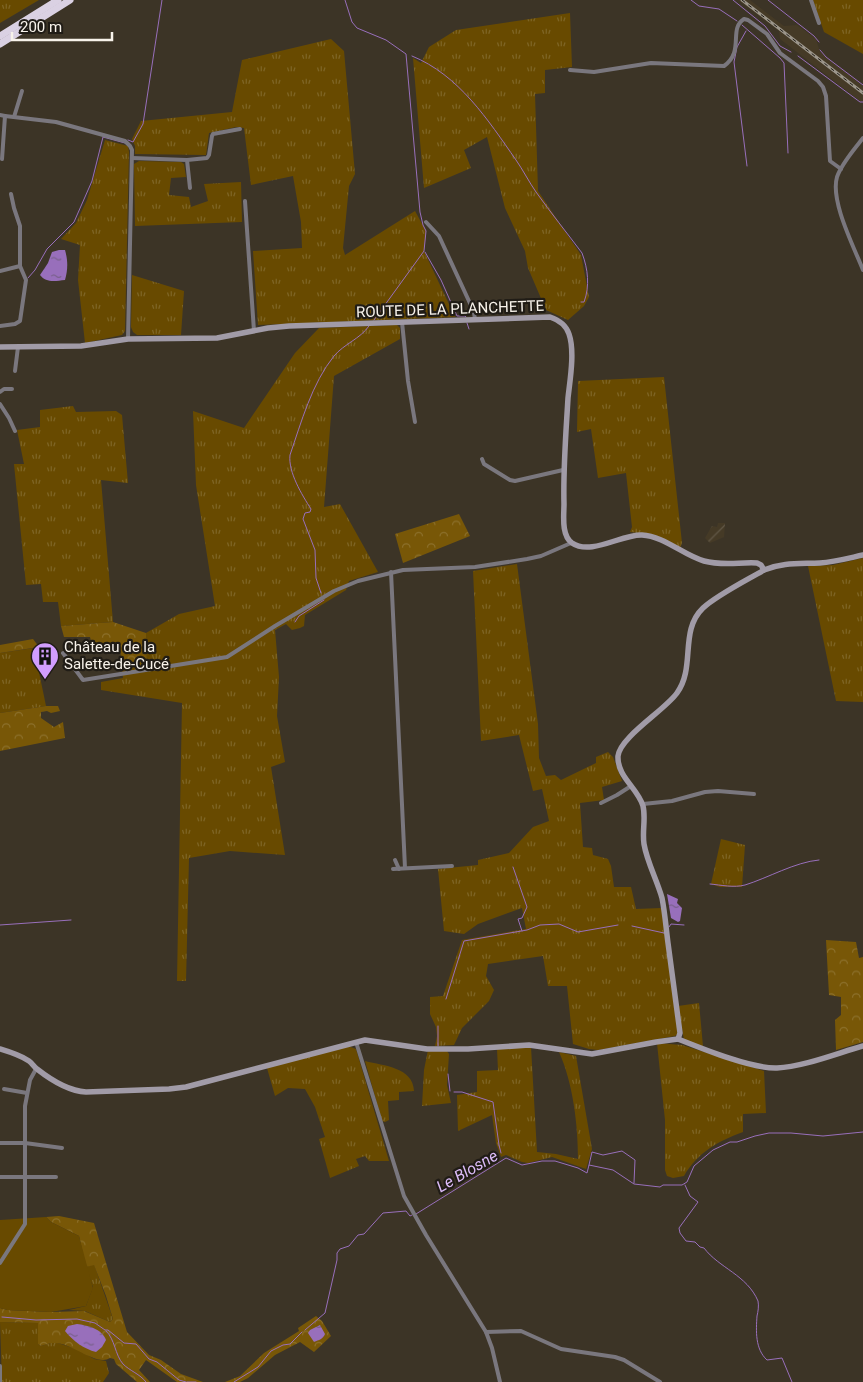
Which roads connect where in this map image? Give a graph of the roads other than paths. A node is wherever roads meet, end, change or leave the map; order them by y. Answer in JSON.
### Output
{"nodes":[{"id":1,"x":58,"y":0,"type":"edge"},
{"id":2,"x":70,"y":0,"type":"edge"},
{"id":3,"x":810,"y":0,"type":"edge"},
{"id":4,"x":819,"y":23,"type":"dead end"},
{"id":5,"x":2,"y":34,"type":"edge"},
{"id":6,"x":0,"y":44,"type":"edge"},
{"id":7,"x":570,"y":70,"type":"dead end"},
{"id":8,"x":22,"y":91,"type":"dead end"},
{"id":9,"x":0,"y":115,"type":"edge"},
{"id":10,"x":5,"y":116,"type":"junction"},
{"id":11,"x":14,"y":117,"type":"junction"},
{"id":12,"x":240,"y":130,"type":"dead end"},
{"id":13,"x":863,"y":138,"type":"edge"},
{"id":14,"x":132,"y":158,"type":"junction"},
{"id":15,"x":2,"y":159,"type":"dead end"},
{"id":16,"x":187,"y":160,"type":"junction"},
{"id":17,"x":841,"y":169,"type":"junction"},
{"id":18,"x":190,"y":188,"type":"dead end"},
{"id":19,"x":11,"y":194,"type":"dead end"},
{"id":20,"x":245,"y":201,"type":"dead end"},
{"id":21,"x":426,"y":222,"type":"dead end"},
{"id":22,"x":20,"y":266,"type":"junction"},
{"id":23,"x":0,"y":270,"type":"edge"},
{"id":24,"x":863,"y":270,"type":"edge"},
{"id":25,"x":475,"y":320,"type":"junction"},
{"id":26,"x":402,"y":322,"type":"junction"},
{"id":27,"x":0,"y":326,"type":"edge"},
{"id":28,"x":254,"y":331,"type":"junction"},
{"id":29,"x":128,"y":339,"type":"junction"},
{"id":30,"x":0,"y":347,"type":"edge"},
{"id":31,"x":18,"y":347,"type":"junction"},
{"id":32,"x":14,"y":371,"type":"dead end"},
{"id":33,"x":12,"y":389,"type":"dead end"},
{"id":34,"x":0,"y":392,"type":"edge"},
{"id":35,"x":0,"y":404,"type":"edge"},
{"id":36,"x":415,"y":422,"type":"dead end"},
{"id":37,"x":15,"y":431,"type":"dead end"},
{"id":38,"x":482,"y":460,"type":"dead end"},
{"id":39,"x":563,"y":470,"type":"junction"},
{"id":40,"x":572,"y":543,"type":"junction"},
{"id":41,"x":863,"y":555,"type":"edge"},
{"id":42,"x":764,"y":570,"type":"junction"},
{"id":43,"x":391,"y":572,"type":"junction"},
{"id":44,"x":63,"y":652,"type":"dead end"},
{"id":45,"x":631,"y":786,"type":"junction"},
{"id":46,"x":754,"y":794,"type":"dead end"},
{"id":47,"x":601,"y":803,"type":"dead end"},
{"id":48,"x":643,"y":804,"type":"junction"},
{"id":49,"x":395,"y":860,"type":"dead end"},
{"id":50,"x":452,"y":866,"type":"dead end"},
{"id":51,"x":399,"y":868,"type":"junction"},
{"id":52,"x":405,"y":868,"type":"junction"},
{"id":53,"x":393,"y":869,"type":"dead end"},
{"id":54,"x":678,"y":1040,"type":"junction"},
{"id":55,"x":356,"y":1042,"type":"junction"},
{"id":56,"x":863,"y":1046,"type":"edge"},
{"id":57,"x":0,"y":1050,"type":"edge"},
{"id":58,"x":36,"y":1068,"type":"junction"},
{"id":59,"x":4,"y":1089,"type":"dead end"},
{"id":60,"x":27,"y":1093,"type":"junction"},
{"id":61,"x":0,"y":1143,"type":"edge"},
{"id":62,"x":25,"y":1143,"type":"junction"},
{"id":63,"x":62,"y":1148,"type":"dead end"},
{"id":64,"x":0,"y":1177,"type":"edge"},
{"id":65,"x":26,"y":1177,"type":"junction"},
{"id":66,"x":56,"y":1177,"type":"dead end"},
{"id":67,"x":0,"y":1263,"type":"edge"},
{"id":68,"x":486,"y":1332,"type":"junction"},
{"id":69,"x":0,"y":1366,"type":"edge"},
{"id":70,"x":0,"y":1382,"type":"edge"},
{"id":71,"x":500,"y":1382,"type":"edge"},
{"id":72,"x":660,"y":1382,"type":"edge"}],
"edges":[{"from":1,"to":5,"type":"highway"},
{"from":2,"to":6,"type":"highway"},
{"from":3,"to":4,"type":"street"},
{"from":7,"to":17,"type":"street"},
{"from":8,"to":11,"type":"street"},
{"from":9,"to":10,"type":"street"},
{"from":10,"to":11,"type":"street"},
{"from":10,"to":15,"type":"street"},
{"from":11,"to":14,"type":"street"},
{"from":12,"to":16,"type":"street"},
{"from":13,"to":17,"type":"street"},
{"from":14,"to":16,"type":"street"},
{"from":14,"to":29,"type":"street"},
{"from":16,"to":18,"type":"street"},
{"from":17,"to":24,"type":"street"},
{"from":19,"to":22,"type":"street"},
{"from":20,"to":28,"type":"street"},
{"from":21,"to":25,"type":"street"},
{"from":22,"to":23,"type":"street"},
{"from":22,"to":27,"type":"street"},
{"from":25,"to":26,"type":"street","name":"ROUTE DE LA PLANCHETTE"},
{"from":25,"to":39,"type":"street","name":"ROUTE DE LA PLANCHETTE"},
{"from":26,"to":28,"type":"street","name":"ROUTE DE LA PLANCHETTE"},
{"from":26,"to":36,"type":"street"},
{"from":28,"to":29,"type":"street","name":"ROUTE DE LA PLANCHETTE"},
{"from":29,"to":31,"type":"street","name":"ROUTE DE LA PLANCHETTE"},
{"from":30,"to":31,"type":"street","name":"ROUTE DE LA PLANCHETTE"},
{"from":31,"to":32,"type":"street"},
{"from":33,"to":34,"type":"street"},
{"from":35,"to":37,"type":"street"},
{"from":38,"to":39,"type":"street"},
{"from":39,"to":40,"type":"street","name":"ROUTE DE LA PLANCHETTE"},
{"from":40,"to":42,"type":"street"},
{"from":40,"to":43,"type":"street"},
{"from":41,"to":42,"type":"street"},
{"from":42,"to":45,"type":"street"},
{"from":43,"to":44,"type":"street"},
{"from":43,"to":52,"type":"street"},
{"from":45,"to":47,"type":"street"},
{"from":45,"to":48,"type":"street"},
{"from":46,"to":48,"type":"street"},
{"from":48,"to":54,"type":"street"},
{"from":49,"to":51,"type":"street"},
{"from":50,"to":52,"type":"street"},
{"from":51,"to":52,"type":"street"},
{"from":51,"to":53,"type":"street"},
{"from":54,"to":55,"type":"street"},
{"from":54,"to":56,"type":"street"},
{"from":55,"to":58,"type":"street"},
{"from":55,"to":68,"type":"street"},
{"from":57,"to":58,"type":"street"},
{"from":58,"to":60,"type":"street"},
{"from":59,"to":60,"type":"street"},
{"from":60,"to":62,"type":"street"},
{"from":61,"to":62,"type":"street"},
{"from":62,"to":63,"type":"street"},
{"from":62,"to":65,"type":"street"},
{"from":64,"to":65,"type":"street"},
{"from":65,"to":66,"type":"street"},
{"from":65,"to":67,"type":"street"},
{"from":68,"to":71,"type":"street"},
{"from":68,"to":72,"type":"street"},
{"from":69,"to":70,"type":"street"}]}
